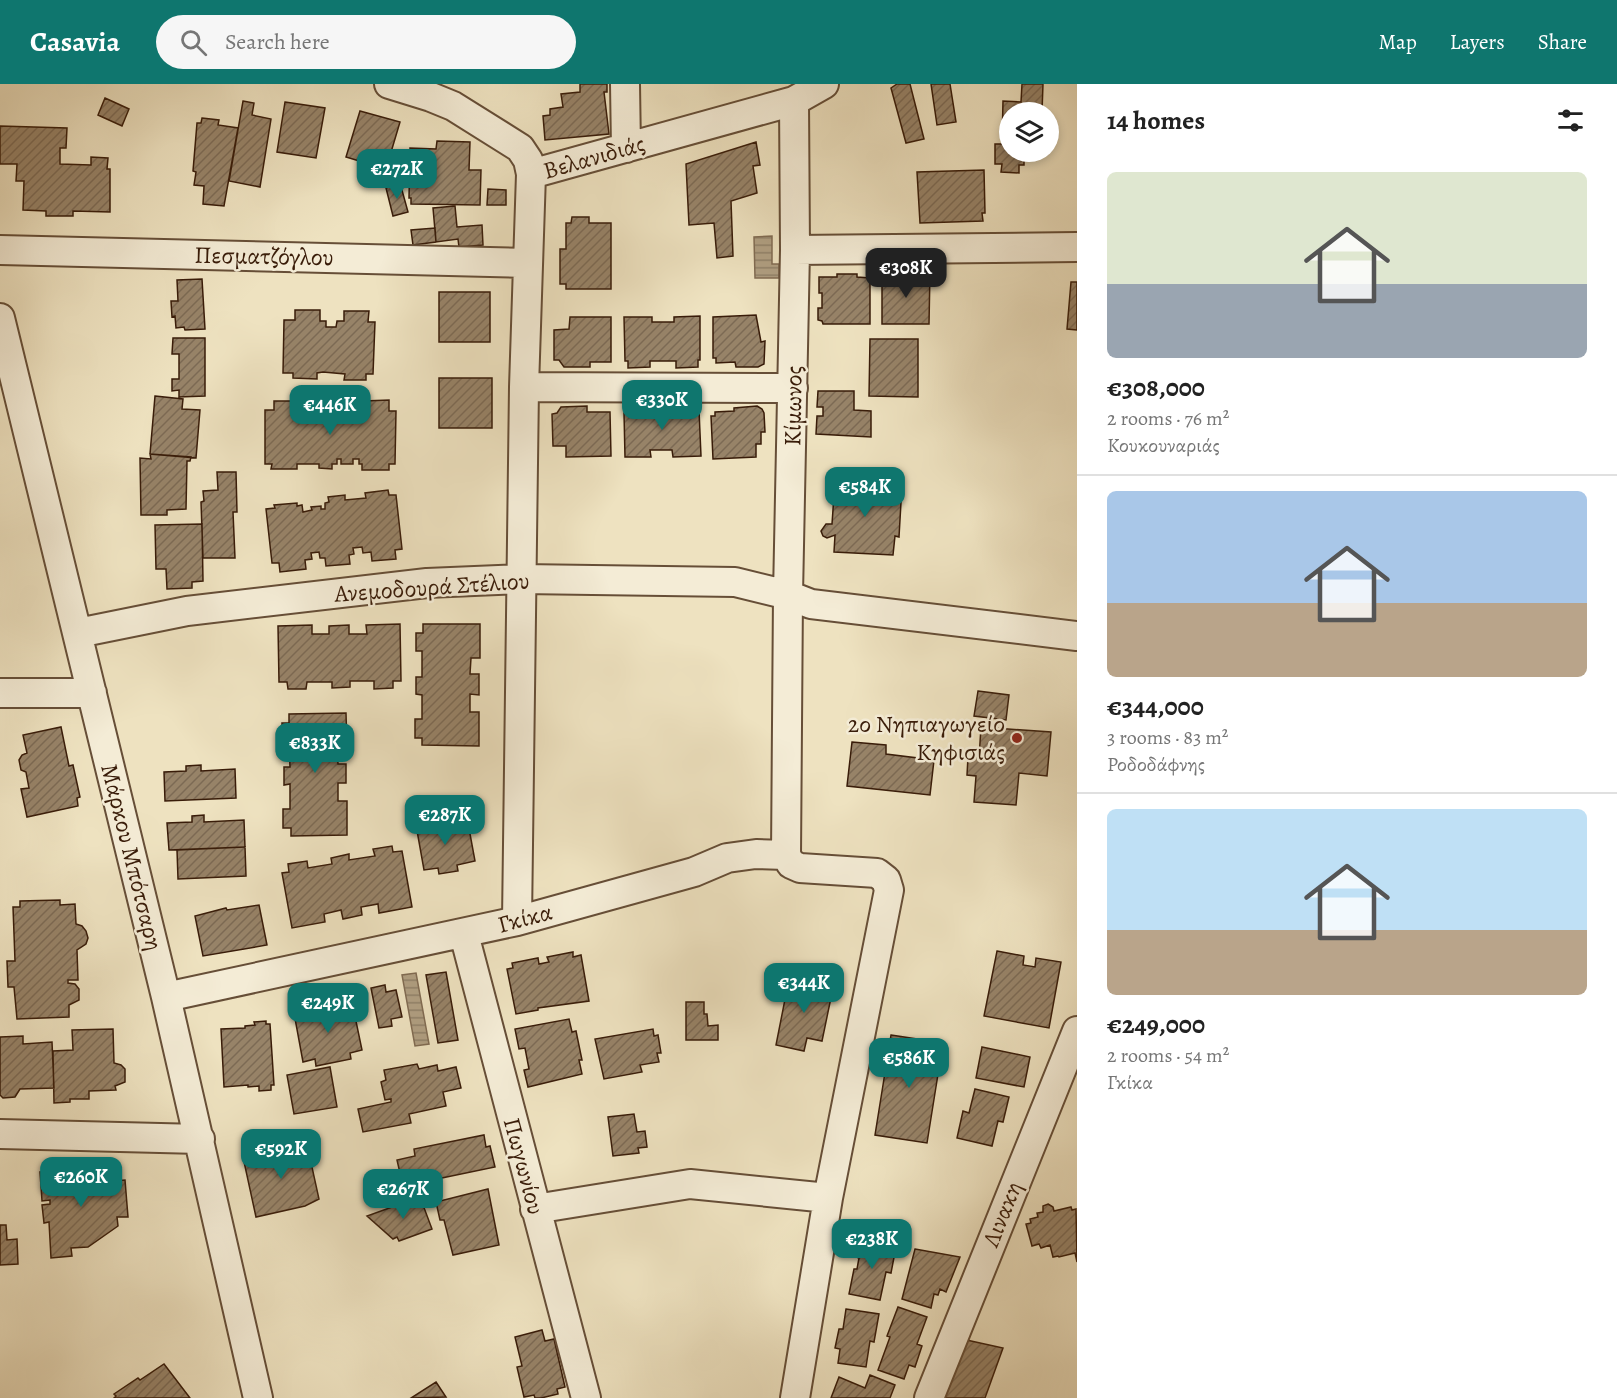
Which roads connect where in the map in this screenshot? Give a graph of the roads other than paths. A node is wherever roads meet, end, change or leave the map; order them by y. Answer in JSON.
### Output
{"nodes":[{"id":1,"x":389,"y":84,"type":"edge"},
{"id":2,"x":625,"y":84,"type":"edge"},
{"id":3,"x":824,"y":84,"type":"edge"},
{"id":4,"x":455,"y":95,"type":"edge"},
{"id":5,"x":794,"y":101,"type":"junction"},
{"id":6,"x":626,"y":148,"type":"junction"},
{"id":7,"x":531,"y":174,"type":"junction"},
{"id":8,"x":1077,"y":247,"type":"edge"},
{"id":9,"x":0,"y":250,"type":"edge"},
{"id":10,"x":795,"y":250,"type":"junction"},
{"id":11,"x":527,"y":262,"type":"junction"},
{"id":12,"x":0,"y":320,"type":"edge"},
{"id":13,"x":524,"y":387,"type":"junction"},
{"id":14,"x":794,"y":388,"type":"junction"},
{"id":15,"x":522,"y":579,"type":"junction"},
{"id":16,"x":788,"y":595,"type":"junction"},
{"id":17,"x":78,"y":633,"type":"junction"},
{"id":18,"x":1077,"y":636,"type":"edge"},
{"id":19,"x":0,"y":693,"type":"edge"},
{"id":20,"x":92,"y":693,"type":"junction"},
{"id":21,"x":786,"y":855,"type":"junction"},
{"id":22,"x":517,"y":921,"type":"junction"},
{"id":23,"x":464,"y":934,"type":"junction"},
{"id":24,"x":166,"y":997,"type":"junction"},
{"id":25,"x":1077,"y":1031,"type":"edge"},
{"id":26,"x":0,"y":1134,"type":"edge"},
{"id":27,"x":200,"y":1139,"type":"junction"},
{"id":28,"x":828,"y":1198,"type":"junction"},
{"id":29,"x":535,"y":1209,"type":"junction"},
{"id":30,"x":258,"y":1398,"type":"edge"},
{"id":31,"x":586,"y":1398,"type":"edge"},
{"id":32,"x":795,"y":1398,"type":"edge"},
{"id":33,"x":929,"y":1398,"type":"edge"}],
"edges":[{"from":1,"to":4,"type":"street","name":"Βελανιδιάς"},
{"from":2,"to":6,"type":"street"},
{"from":3,"to":5,"type":"street","name":"Βελανιδιάς"},
{"from":4,"to":7,"type":"street","name":"Βελανιδιάς"},
{"from":5,"to":6,"type":"street","name":"Βελανιδιάς"},
{"from":5,"to":10,"type":"street","name":"Κίμωνος"},
{"from":6,"to":7,"type":"street","name":"Βελανιδιάς"},
{"from":7,"to":11,"type":"street"},
{"from":8,"to":10,"type":"street"},
{"from":9,"to":11,"type":"street","name":"Πεσματζόγλου"},
{"from":10,"to":14,"type":"street","name":"Κίμωνος"},
{"from":11,"to":13,"type":"street"},
{"from":12,"to":17,"type":"street","name":"Μάρκου Μπότσαρη"},
{"from":13,"to":14,"type":"street"},
{"from":13,"to":15,"type":"street"},
{"from":14,"to":16,"type":"street","name":"Κίμωνος"},
{"from":15,"to":16,"type":"street","name":"Ανεμοδουρά Στέλιου"},
{"from":15,"to":17,"type":"street","name":"Ανεμοδουρά Στέλιου"},
{"from":15,"to":22,"type":"street"},
{"from":16,"to":18,"type":"street","name":"Ανεμοδουρά Στέλιου"},
{"from":16,"to":21,"type":"street","name":"Κίμωνος"},
{"from":17,"to":20,"type":"street","name":"Μάρκου Μπότσαρη"},
{"from":19,"to":20,"type":"street"},
{"from":20,"to":24,"type":"street","name":"Μάρκου Μπότσαρη"},
{"from":21,"to":22,"type":"street","name":"Γκίκα"},
{"from":21,"to":28,"type":"street","name":"Γκίκα"},
{"from":22,"to":23,"type":"street","name":"Γκίκα"},
{"from":23,"to":24,"type":"street","name":"Γκίκα"},
{"from":23,"to":29,"type":"street","name":"Πωγωνίου"},
{"from":24,"to":27,"type":"street","name":"Μάρκου Μπότσαρη"},
{"from":25,"to":33,"type":"street","name":"Λινακη"},
{"from":26,"to":27,"type":"street"},
{"from":27,"to":30,"type":"street","name":"Μάρκου Μπότσαρη"},
{"from":28,"to":29,"type":"street"},
{"from":28,"to":32,"type":"street"},
{"from":29,"to":31,"type":"street","name":"Πωγωνίου"}]}
